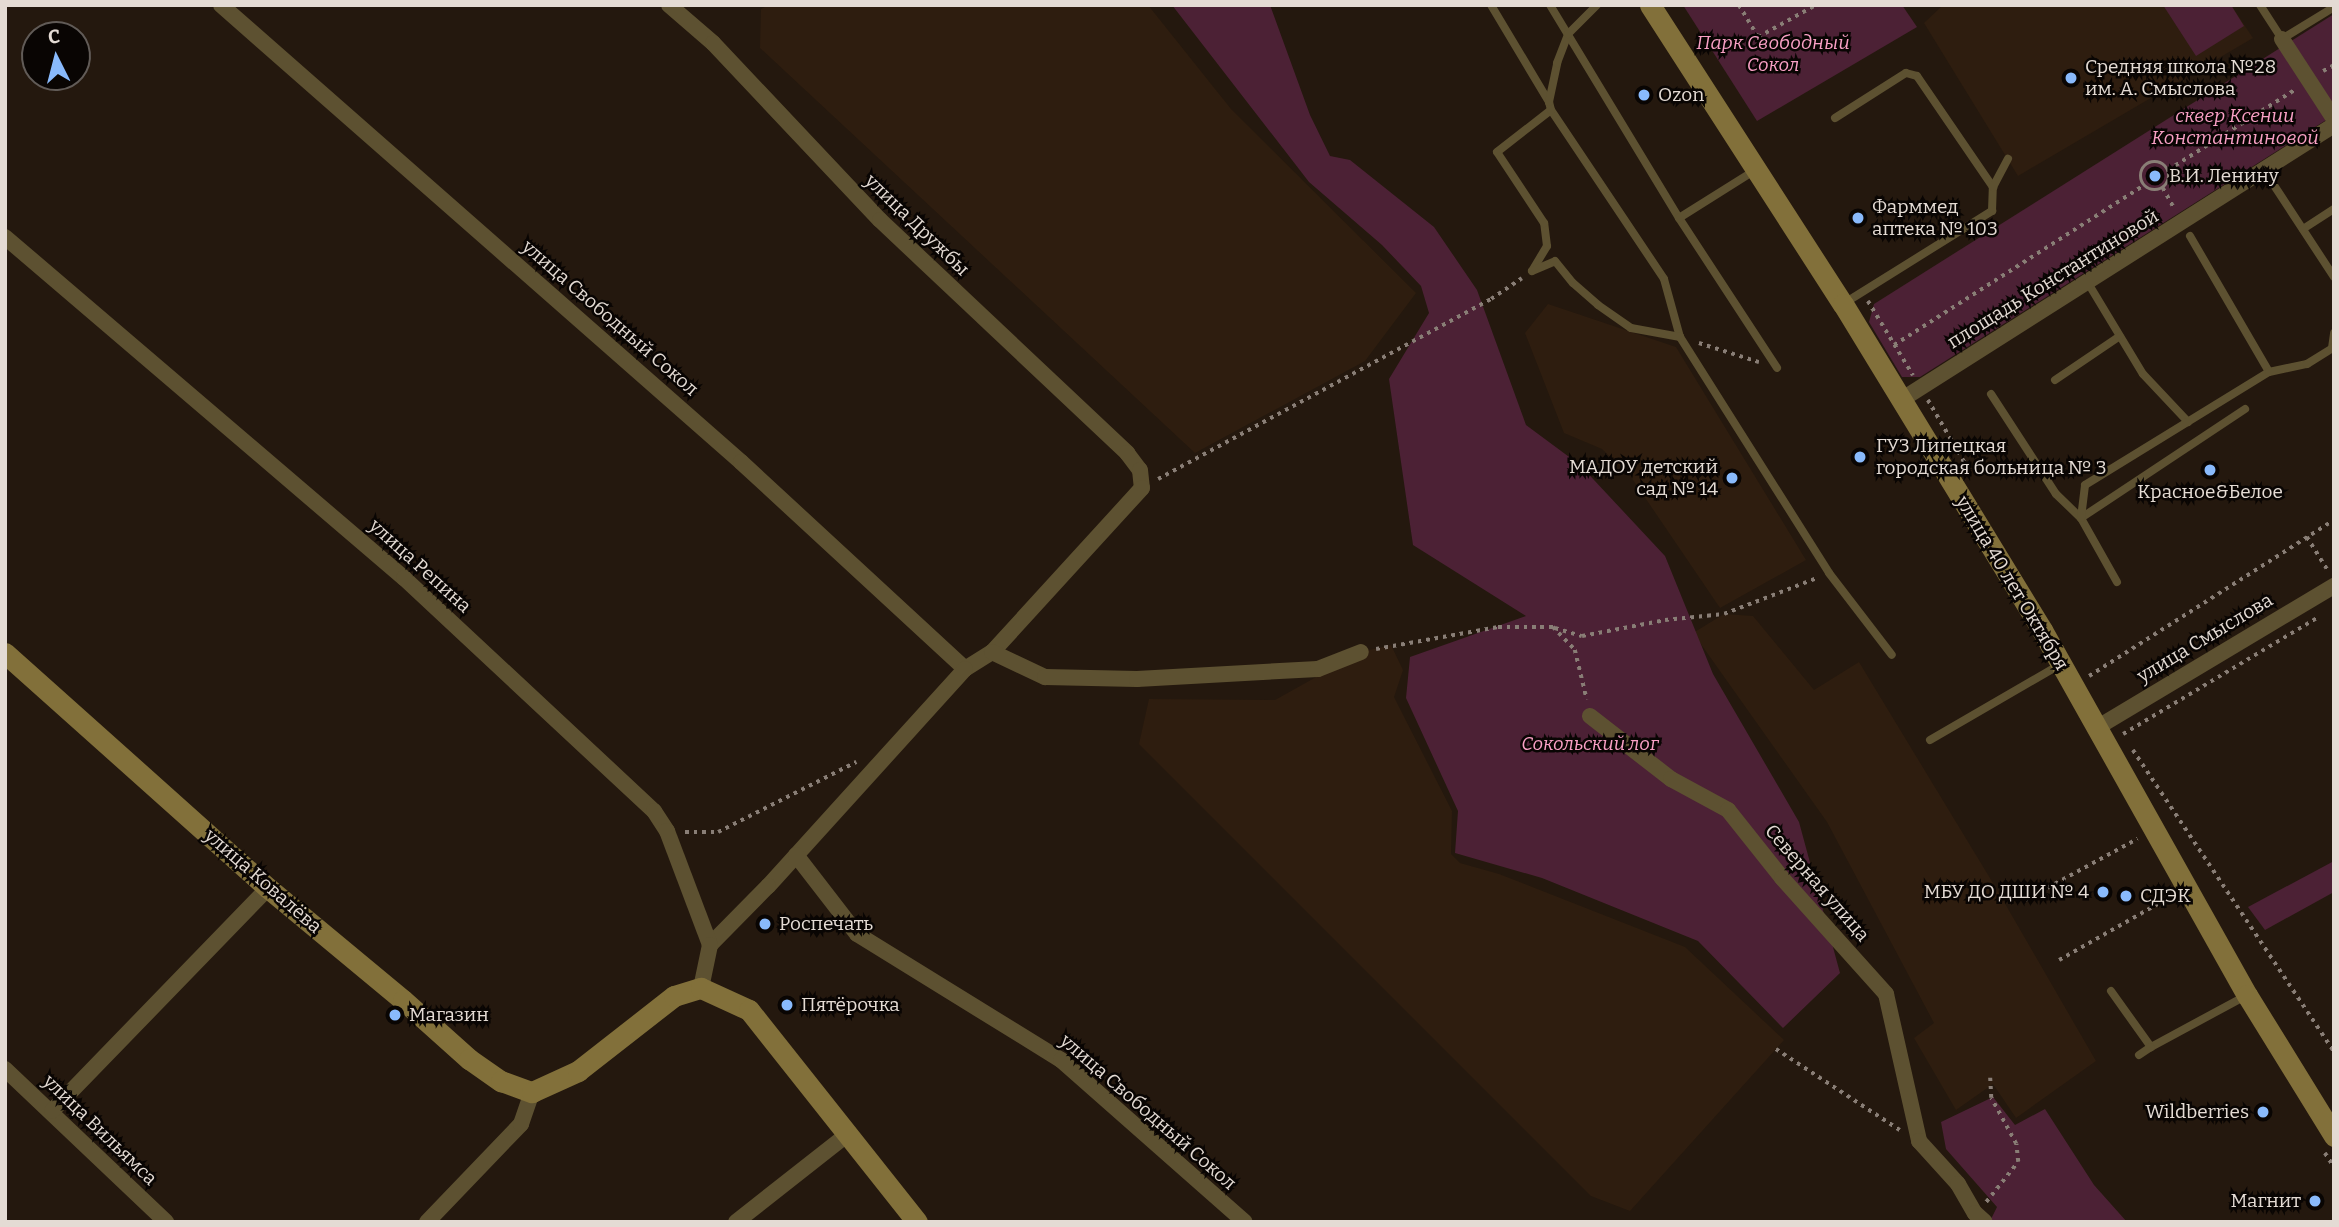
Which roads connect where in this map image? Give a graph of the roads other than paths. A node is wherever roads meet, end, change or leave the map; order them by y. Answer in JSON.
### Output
{"nodes":[{"id":1,"x":221,"y":5,"type":"edge"},
{"id":2,"x":669,"y":5,"type":"edge"},
{"id":3,"x":1491,"y":5,"type":"edge"},
{"id":4,"x":1550,"y":5,"type":"edge"},
{"id":5,"x":1597,"y":5,"type":"edge"},
{"id":6,"x":1650,"y":5,"type":"edge"},
{"id":7,"x":2260,"y":5,"type":"edge"},
{"id":8,"x":2334,"y":7,"type":"edge"},
{"id":9,"x":1568,"y":34,"type":"junction"},
{"id":10,"x":2282,"y":39,"type":"junction"},
{"id":11,"x":1550,"y":106,"type":"junction"},
{"id":12,"x":1835,"y":118,"type":"dead end"},
{"id":13,"x":2334,"y":122,"type":"edge"},
{"id":14,"x":2008,"y":159,"type":"dead end"},
{"id":15,"x":1756,"y":170,"type":"junction"},
{"id":16,"x":2264,"y":170,"type":"junction"},
{"id":17,"x":1993,"y":187,"type":"junction"},
{"id":18,"x":2334,"y":209,"type":"edge"},
{"id":19,"x":1679,"y":218,"type":"junction"},
{"id":20,"x":2303,"y":229,"type":"junction"},
{"id":21,"x":2190,"y":236,"type":"dead end"},
{"id":22,"x":5,"y":237,"type":"edge"},
{"id":23,"x":2334,"y":278,"type":"edge"},
{"id":24,"x":2088,"y":284,"type":"junction"},
{"id":25,"x":1843,"y":304,"type":"junction"},
{"id":26,"x":2334,"y":333,"type":"edge"},
{"id":27,"x":2120,"y":335,"type":"junction"},
{"id":28,"x":1679,"y":337,"type":"junction"},
{"id":29,"x":2333,"y":348,"type":"edge"},
{"id":30,"x":1777,"y":368,"type":"road end"},
{"id":31,"x":2269,"y":372,"type":"junction"},
{"id":32,"x":2055,"y":380,"type":"dead end"},
{"id":33,"x":1991,"y":394,"type":"dead end"},
{"id":34,"x":1901,"y":400,"type":"junction"},
{"id":35,"x":2245,"y":409,"type":"dead end"},
{"id":36,"x":2188,"y":422,"type":"junction"},
{"id":37,"x":2081,"y":518,"type":"junction"},
{"id":38,"x":2117,"y":582,"type":"dead end"},
{"id":39,"x":2334,"y":583,"type":"edge"},
{"id":40,"x":992,"y":652,"type":"junction"},
{"id":41,"x":1361,"y":652,"type":"road end"},
{"id":42,"x":5,"y":653,"type":"edge"},
{"id":43,"x":1892,"y":655,"type":"dead end"},
{"id":44,"x":2071,"y":666,"type":"junction"},
{"id":45,"x":965,"y":669,"type":"junction"},
{"id":46,"x":1590,"y":716,"type":"road end"},
{"id":47,"x":2105,"y":722,"type":"junction"},
{"id":48,"x":1930,"y":740,"type":"dead end"},
{"id":49,"x":796,"y":855,"type":"junction"},
{"id":50,"x":268,"y":888,"type":"junction"},
{"id":51,"x":710,"y":945,"type":"junction"},
{"id":52,"x":701,"y":988,"type":"junction"},
{"id":53,"x":2111,"y":990,"type":"dead end"},
{"id":54,"x":2247,"y":995,"type":"junction"},
{"id":55,"x":2151,"y":1047,"type":"junction"},
{"id":56,"x":2140,"y":1055,"type":"dead end"},
{"id":57,"x":5,"y":1069,"type":"edge"},
{"id":58,"x":532,"y":1092,"type":"junction"},
{"id":59,"x":52,"y":1111,"type":"junction"},
{"id":60,"x":849,"y":1133,"type":"junction"},
{"id":61,"x":2334,"y":1136,"type":"edge"},
{"id":62,"x":1978,"y":1215,"type":"edge"},
{"id":63,"x":166,"y":1222,"type":"edge"},
{"id":64,"x":427,"y":1222,"type":"edge"},
{"id":65,"x":736,"y":1222,"type":"edge"},
{"id":66,"x":917,"y":1222,"type":"edge"},
{"id":67,"x":1245,"y":1222,"type":"edge"}],
"edges":[{"from":1,"to":45,"type":"street","name":"улица Свободный Сокол"},
{"from":2,"to":40,"type":"street","name":"улица Дружбы"},
{"from":3,"to":11,"type":"lane"},
{"from":4,"to":9,"type":"lane"},
{"from":5,"to":9,"type":"lane"},
{"from":6,"to":15,"type":"street","name":"улица 40 лет Октября"},
{"from":7,"to":10,"type":"lane"},
{"from":8,"to":10,"type":"lane"},
{"from":9,"to":11,"type":"lane"},
{"from":9,"to":19,"type":"lane"},
{"from":10,"to":13,"type":"street"},
{"from":11,"to":28,"type":"lane"},
{"from":11,"to":28,"type":"lane"},
{"from":12,"to":17,"type":"lane"},
{"from":13,"to":16,"type":"street","name":"площадь Константиновой"},
{"from":14,"to":17,"type":"lane"},
{"from":15,"to":19,"type":"lane"},
{"from":15,"to":25,"type":"street","name":"улица 40 лет Октября"},
{"from":16,"to":20,"type":"lane"},
{"from":16,"to":24,"type":"street","name":"площадь Константиновой"},
{"from":17,"to":25,"type":"lane"},
{"from":18,"to":20,"type":"lane"},
{"from":19,"to":30,"type":"lane"},
{"from":20,"to":23,"type":"lane"},
{"from":21,"to":31,"type":"lane"},
{"from":22,"to":51,"type":"street","name":"улица Репина"},
{"from":24,"to":27,"type":"lane"},
{"from":24,"to":34,"type":"street","name":"площадь Константиновой"},
{"from":25,"to":34,"type":"street","name":"улица 40 лет Октября"},
{"from":26,"to":29,"type":"lane"},
{"from":27,"to":32,"type":"lane"},
{"from":27,"to":36,"type":"lane"},
{"from":28,"to":43,"type":"lane"},
{"from":29,"to":31,"type":"lane"},
{"from":31,"to":36,"type":"lane"},
{"from":33,"to":37,"type":"lane"},
{"from":34,"to":44,"type":"street","name":"улица 40 лет Октября"},
{"from":35,"to":37,"type":"lane"},
{"from":36,"to":37,"type":"lane"},
{"from":37,"to":38,"type":"lane"},
{"from":39,"to":47,"type":"street","name":"улица Смыслова"},
{"from":40,"to":41,"type":"street"},
{"from":40,"to":45,"type":"street"},
{"from":42,"to":50,"type":"street","name":"улица Ковалёва"},
{"from":44,"to":47,"type":"street","name":"улица 40 лет Октября"},
{"from":44,"to":48,"type":"lane"},
{"from":45,"to":49,"type":"street"},
{"from":46,"to":62,"type":"street","name":"Северная улица"},
{"from":47,"to":54,"type":"street","name":"улица 40 лет Октября"},
{"from":49,"to":51,"type":"street"},
{"from":49,"to":67,"type":"street","name":"улица Свободный Сокол"},
{"from":50,"to":58,"type":"street","name":"улица Ковалёва"},
{"from":50,"to":59,"type":"street"},
{"from":51,"to":52,"type":"street"},
{"from":52,"to":58,"type":"street"},
{"from":52,"to":60,"type":"street"},
{"from":53,"to":55,"type":"lane"},
{"from":54,"to":55,"type":"lane"},
{"from":54,"to":61,"type":"street","name":"улица 40 лет Октября"},
{"from":55,"to":56,"type":"lane"},
{"from":57,"to":59,"type":"street","name":"улица Вильямса"},
{"from":58,"to":64,"type":"street"},
{"from":59,"to":63,"type":"street","name":"улица Вильямса"},
{"from":60,"to":65,"type":"street"},
{"from":60,"to":66,"type":"street"}]}
